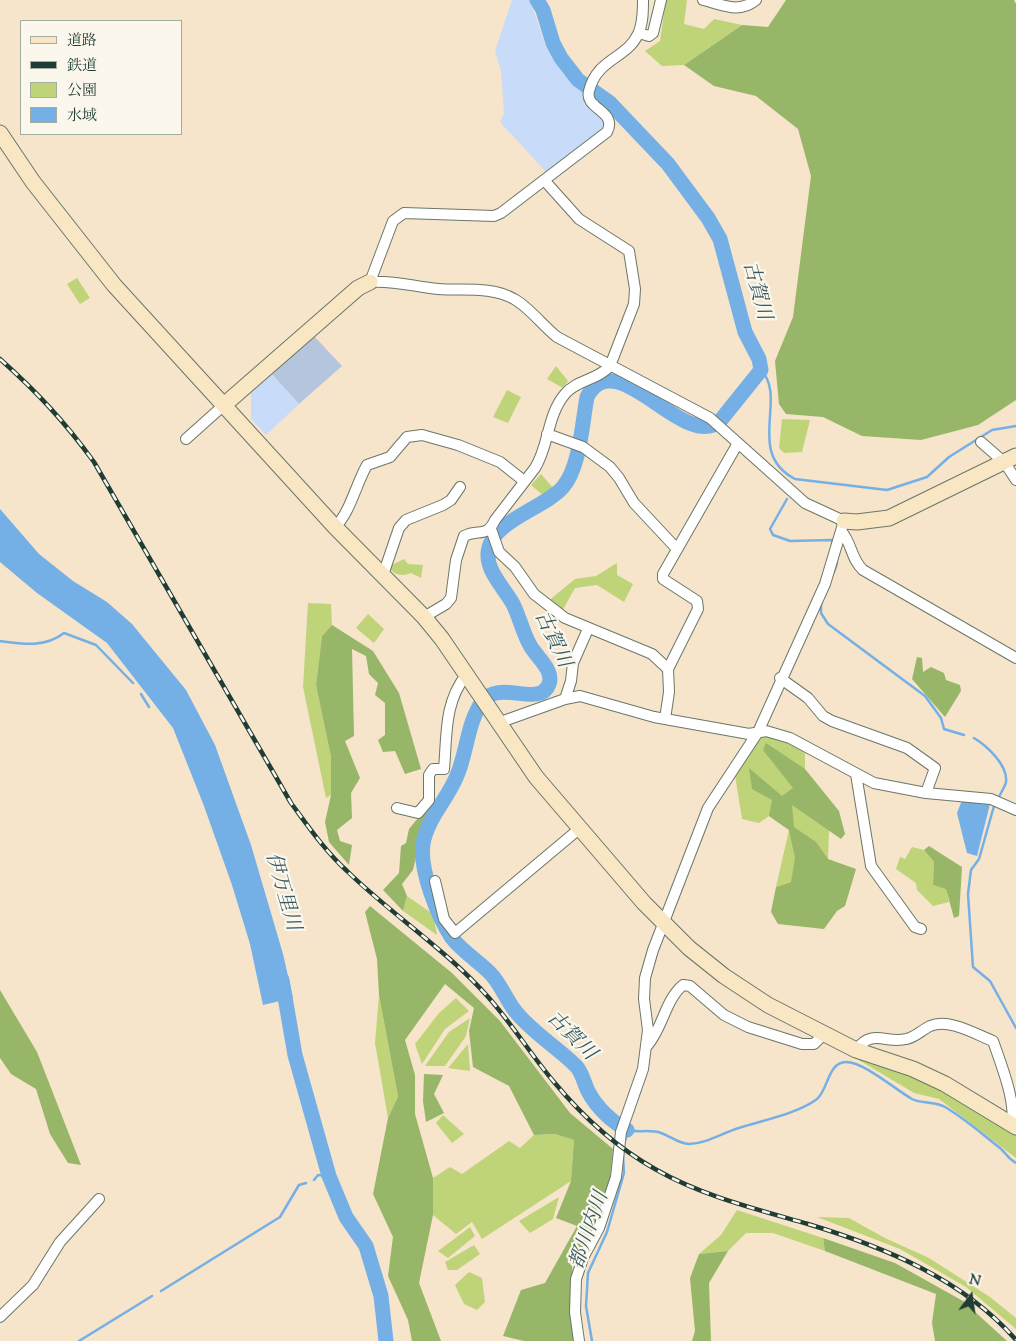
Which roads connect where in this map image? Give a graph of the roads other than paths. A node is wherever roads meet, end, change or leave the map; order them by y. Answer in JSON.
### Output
{"nodes":[{"id":1,"x":643,"y":0,"type":"edge"},
{"id":2,"x":661,"y":0,"type":"edge"},
{"id":3,"x":703,"y":0,"type":"edge"},
{"id":4,"x":756,"y":0,"type":"edge"},
{"id":5,"x":639,"y":33,"type":"junction"},
{"id":6,"x":0,"y":132,"type":"edge"},
{"id":7,"x":544,"y":180,"type":"junction"},
{"id":8,"x":370,"y":282,"type":"junction"},
{"id":9,"x":610,"y":366,"type":"junction"},
{"id":10,"x":224,"y":405,"type":"junction"},
{"id":11,"x":547,"y":434,"type":"junction"},
{"id":12,"x":186,"y":439,"type":"dead end"},
{"id":13,"x":738,"y":442,"type":"junction"},
{"id":14,"x":981,"y":442,"type":"dead end"},
{"id":15,"x":1010,"y":459,"type":"edge"},
{"id":16,"x":1016,"y":480,"type":"edge"},
{"id":17,"x":524,"y":481,"type":"junction"},
{"id":18,"x":460,"y":487,"type":"dead end"},
{"id":19,"x":843,"y":526,"type":"junction"},
{"id":20,"x":334,"y":527,"type":"junction"},
{"id":21,"x":493,"y":536,"type":"junction"},
{"id":22,"x":677,"y":549,"type":"junction"},
{"id":23,"x":383,"y":575,"type":"junction"},
{"id":24,"x":424,"y":617,"type":"junction"},
{"id":25,"x":588,"y":630,"type":"junction"},
{"id":26,"x":1016,"y":658,"type":"edge"},
{"id":27,"x":668,"y":669,"type":"junction"},
{"id":28,"x":466,"y":675,"type":"junction"},
{"id":29,"x":780,"y":678,"type":"junction"},
{"id":30,"x":565,"y":698,"type":"junction"},
{"id":31,"x":495,"y":718,"type":"junction"},
{"id":32,"x":665,"y":719,"type":"junction"},
{"id":33,"x":758,"y":732,"type":"junction"},
{"id":34,"x":856,"y":774,"type":"junction"},
{"id":35,"x":926,"y":793,"type":"junction"},
{"id":36,"x":397,"y":808,"type":"dead end"},
{"id":37,"x":1016,"y":810,"type":"edge"},
{"id":38,"x":579,"y":829,"type":"junction"},
{"id":39,"x":435,"y":881,"type":"dead end"},
{"id":40,"x":665,"y":924,"type":"junction"},
{"id":41,"x":922,"y":929,"type":"dead end"},
{"id":42,"x":824,"y":1034,"type":"junction"},
{"id":43,"x":647,"y":1046,"type":"junction"},
{"id":44,"x":856,"y":1050,"type":"junction"},
{"id":45,"x":1014,"y":1126,"type":"edge"},
{"id":46,"x":99,"y":1199,"type":"dead end"},
{"id":47,"x":0,"y":1316,"type":"edge"},
{"id":48,"x":579,"y":1341,"type":"edge"}],
"edges":[{"from":1,"to":5,"type":"street"},
{"from":2,"to":5,"type":"street"},
{"from":3,"to":4,"type":"street"},
{"from":5,"to":7,"type":"street"},
{"from":6,"to":10,"type":"street"},
{"from":7,"to":8,"type":"street"},
{"from":7,"to":9,"type":"street"},
{"from":8,"to":9,"type":"street"},
{"from":8,"to":10,"type":"street"},
{"from":9,"to":11,"type":"street"},
{"from":9,"to":13,"type":"street"},
{"from":10,"to":12,"type":"street"},
{"from":10,"to":20,"type":"street"},
{"from":11,"to":17,"type":"street"},
{"from":11,"to":22,"type":"street"},
{"from":13,"to":19,"type":"street"},
{"from":13,"to":22,"type":"street"},
{"from":14,"to":15,"type":"street"},
{"from":15,"to":16,"type":"street"},
{"from":15,"to":19,"type":"street"},
{"from":17,"to":20,"type":"street"},
{"from":17,"to":21,"type":"street"},
{"from":18,"to":23,"type":"street"},
{"from":19,"to":26,"type":"street"},
{"from":19,"to":29,"type":"street"},
{"from":20,"to":23,"type":"street"},
{"from":21,"to":24,"type":"street"},
{"from":21,"to":25,"type":"street"},
{"from":22,"to":27,"type":"street"},
{"from":23,"to":24,"type":"street"},
{"from":24,"to":28,"type":"street"},
{"from":25,"to":27,"type":"street"},
{"from":25,"to":30,"type":"street"},
{"from":27,"to":32,"type":"street"},
{"from":28,"to":31,"type":"street"},
{"from":28,"to":36,"type":"street"},
{"from":29,"to":33,"type":"street"},
{"from":29,"to":35,"type":"street"},
{"from":30,"to":31,"type":"street"},
{"from":30,"to":32,"type":"street"},
{"from":31,"to":38,"type":"street"},
{"from":32,"to":33,"type":"street"},
{"from":33,"to":34,"type":"street"},
{"from":33,"to":40,"type":"street"},
{"from":34,"to":35,"type":"street"},
{"from":34,"to":41,"type":"street"},
{"from":35,"to":37,"type":"street"},
{"from":38,"to":39,"type":"street"},
{"from":38,"to":40,"type":"street"},
{"from":40,"to":42,"type":"street"},
{"from":40,"to":43,"type":"street"},
{"from":42,"to":43,"type":"street"},
{"from":42,"to":44,"type":"street"},
{"from":43,"to":48,"type":"street"},
{"from":44,"to":45,"type":"street"},
{"from":44,"to":45,"type":"street"},
{"from":46,"to":47,"type":"street"}]}
